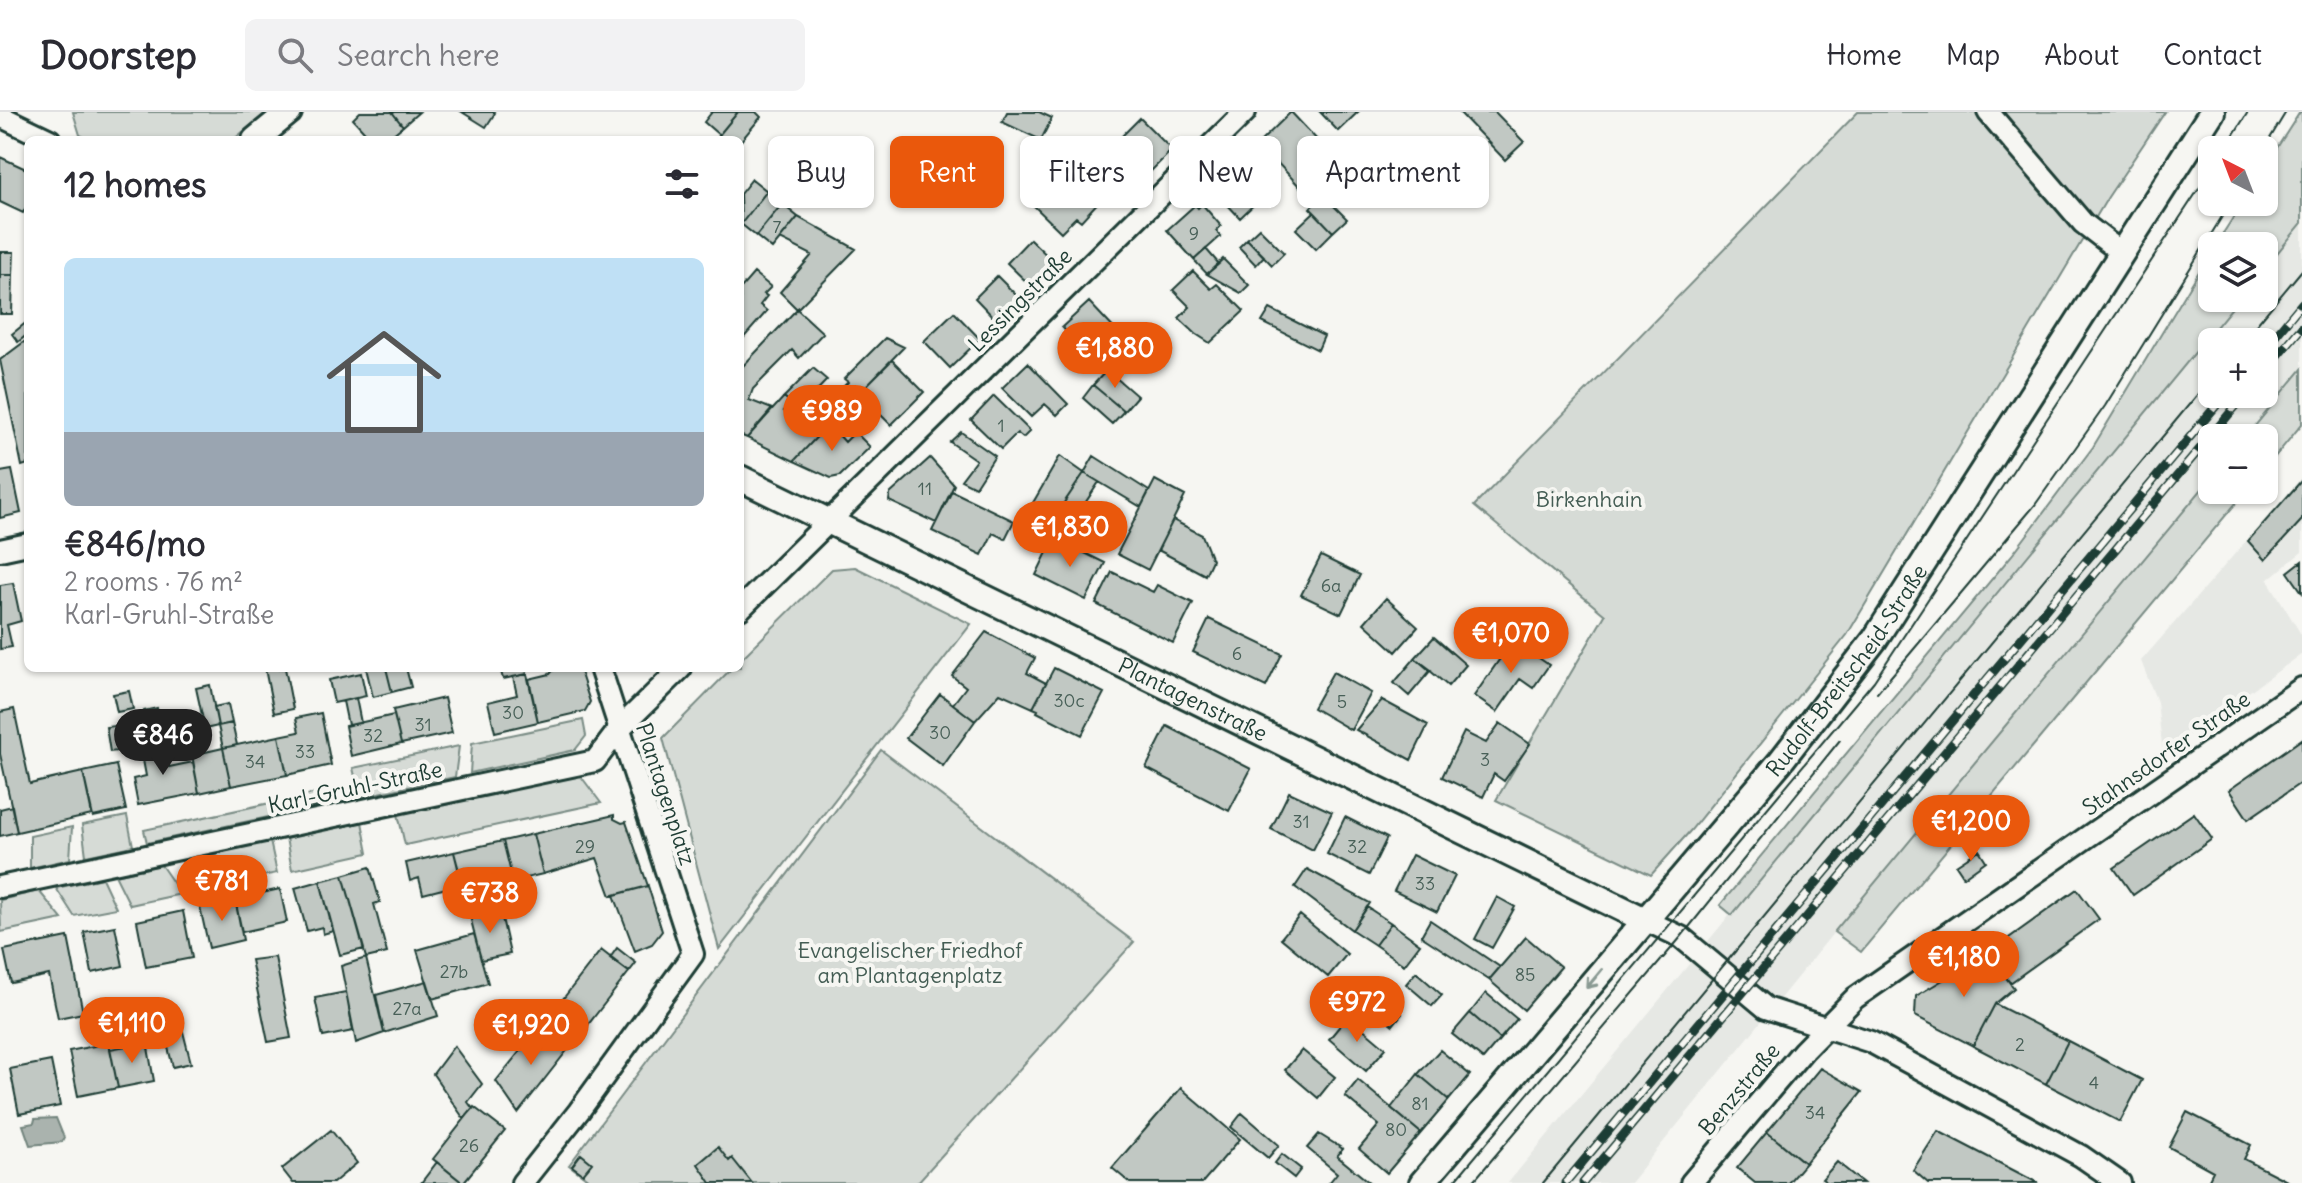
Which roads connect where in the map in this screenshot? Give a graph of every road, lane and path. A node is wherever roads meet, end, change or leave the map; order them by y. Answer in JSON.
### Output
{"nodes":[{"id":1,"x":289,"y":112,"type":"edge"},
{"id":2,"x":1245,"y":112,"type":"edge"},
{"id":3,"x":1988,"y":112,"type":"edge"},
{"id":4,"x":2212,"y":112,"type":"edge"},
{"id":5,"x":0,"y":116,"type":"edge"},
{"id":6,"x":42,"y":136,"type":"edge"},
{"id":7,"x":260,"y":136,"type":"edge"},
{"id":8,"x":2122,"y":253,"type":"junction"},
{"id":9,"x":744,"y":480,"type":"edge"},
{"id":10,"x":828,"y":522,"type":"junction"},
{"id":11,"x":24,"y":545,"type":"edge"},
{"id":12,"x":0,"y":550,"type":"edge"},
{"id":13,"x":744,"y":605,"type":"edge"},
{"id":14,"x":601,"y":672,"type":"edge"},
{"id":15,"x":677,"y":672,"type":"edge"},
{"id":16,"x":2302,"y":688,"type":"edge"},
{"id":17,"x":620,"y":728,"type":"junction"},
{"id":18,"x":0,"y":887,"type":"edge"},
{"id":19,"x":1645,"y":920,"type":"junction"},
{"id":20,"x":1825,"y":1028,"type":"junction"},
{"id":21,"x":2098,"y":1177,"type":"edge"},
{"id":22,"x":522,"y":1183,"type":"edge"},
{"id":23,"x":1422,"y":1183,"type":"edge"},
{"id":24,"x":1691,"y":1183,"type":"edge"},
{"id":25,"x":2120,"y":1183,"type":"edge"}],
"edges":[{"from":1,"to":7,"type":"street"},
{"from":2,"to":10,"type":"street","name":"Lessingstraße"},
{"from":3,"to":8,"type":"street"},
{"from":4,"to":8,"type":"street","name":"Rudolf-Breitscheid-Straße"},
{"from":5,"to":6,"type":"street"},
{"from":8,"to":19,"type":"street","name":"Rudolf-Breitscheid-Straße"},
{"from":9,"to":10,"type":"street","name":"Plantagenstraße"},
{"from":10,"to":13,"type":"street"},
{"from":10,"to":19,"type":"street","name":"Plantagenstraße"},
{"from":11,"to":12,"type":"street"},
{"from":14,"to":17,"type":"street","name":"Plantagenplatz"},
{"from":15,"to":17,"type":"street","name":"Karl-Gruhl-Straße"},
{"from":16,"to":20,"type":"street","name":"Stahnsdorfer Straße"},
{"from":17,"to":18,"type":"street","name":"Karl-Gruhl-Straße"},
{"from":17,"to":22,"type":"street","name":"Plantagenplatz"},
{"from":19,"to":20,"type":"street"},
{"from":19,"to":23,"type":"street","name":"Rudolf-Breitscheid-Straße","one_way":true},
{"from":20,"to":21,"type":"street"},
{"from":20,"to":24,"type":"street","name":"Benzstraße"},
{"from":21,"to":25,"type":"street"}]}
